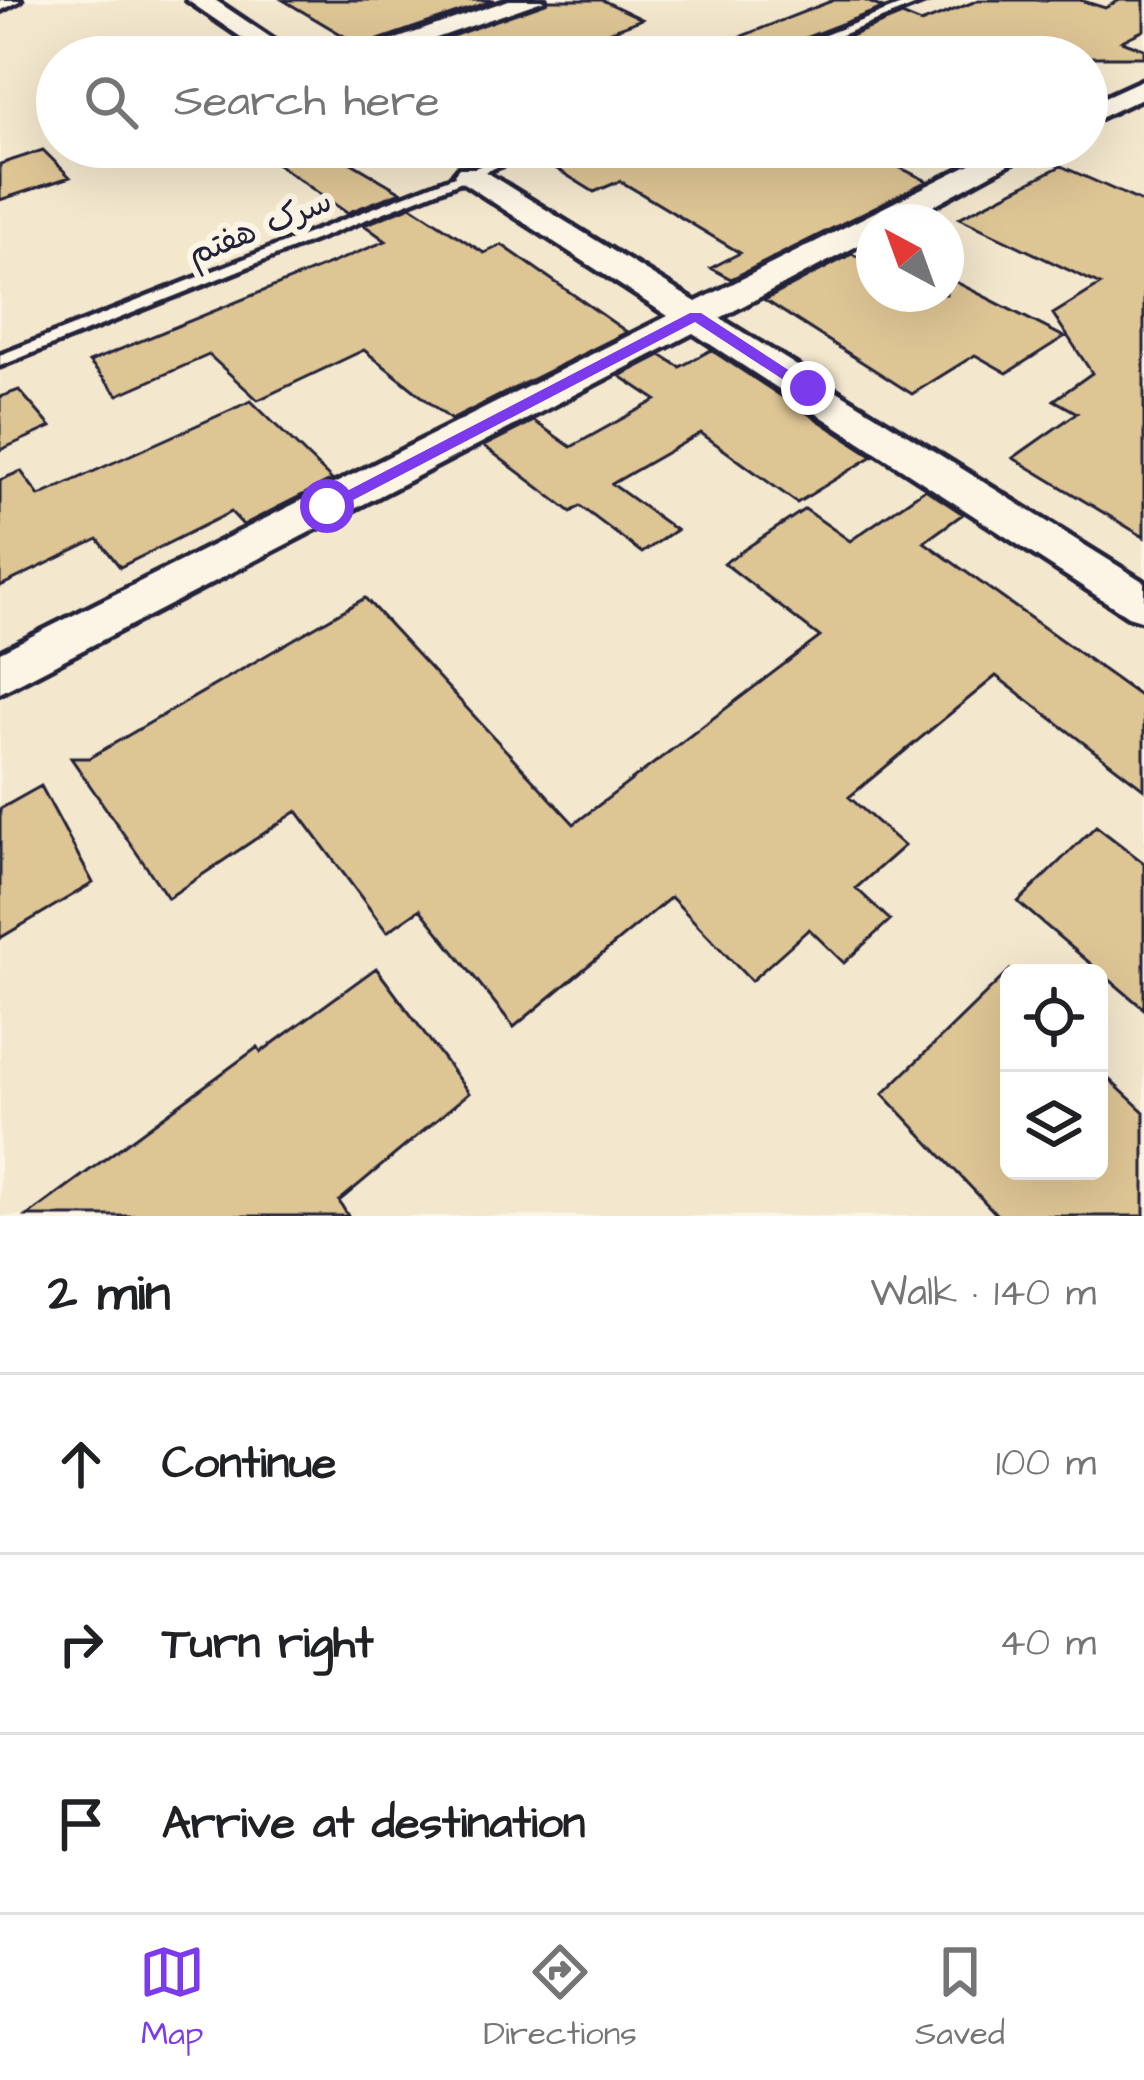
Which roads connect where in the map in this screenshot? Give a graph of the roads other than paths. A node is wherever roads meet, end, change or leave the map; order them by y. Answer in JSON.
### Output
{"nodes":[{"id":1,"x":200,"y":0,"type":"edge"},
{"id":2,"x":533,"y":0,"type":"edge"},
{"id":3,"x":924,"y":0,"type":"edge"},
{"id":4,"x":255,"y":36,"type":"edge"},
{"id":5,"x":422,"y":36,"type":"edge"},
{"id":6,"x":831,"y":36,"type":"edge"},
{"id":7,"x":1144,"y":87,"type":"edge"},
{"id":8,"x":1108,"y":105,"type":"edge"},
{"id":9,"x":487,"y":168,"type":"edge"},
{"id":10,"x":985,"y":168,"type":"edge"},
{"id":11,"x":469,"y":175,"type":"junction"},
{"id":12,"x":914,"y":204,"type":"edge"},
{"id":13,"x":856,"y":234,"type":"edge"},
{"id":14,"x":695,"y":316,"type":"junction"},
{"id":15,"x":0,"y":361,"type":"edge"},
{"id":16,"x":1144,"y":604,"type":"edge"},
{"id":17,"x":0,"y":674,"type":"edge"}],
"edges":[{"from":1,"to":4,"type":"street"},
{"from":2,"to":5,"type":"street"},
{"from":3,"to":6,"type":"lane"},
{"from":7,"to":8,"type":"street"},
{"from":9,"to":11,"type":"lane","name":"سرک هفتم"},
{"from":10,"to":12,"type":"street"},
{"from":11,"to":14,"type":"street"},
{"from":11,"to":15,"type":"lane","name":"سرک هفتم"},
{"from":13,"to":14,"type":"street"},
{"from":14,"to":16,"type":"street"},
{"from":14,"to":17,"type":"street"}]}
